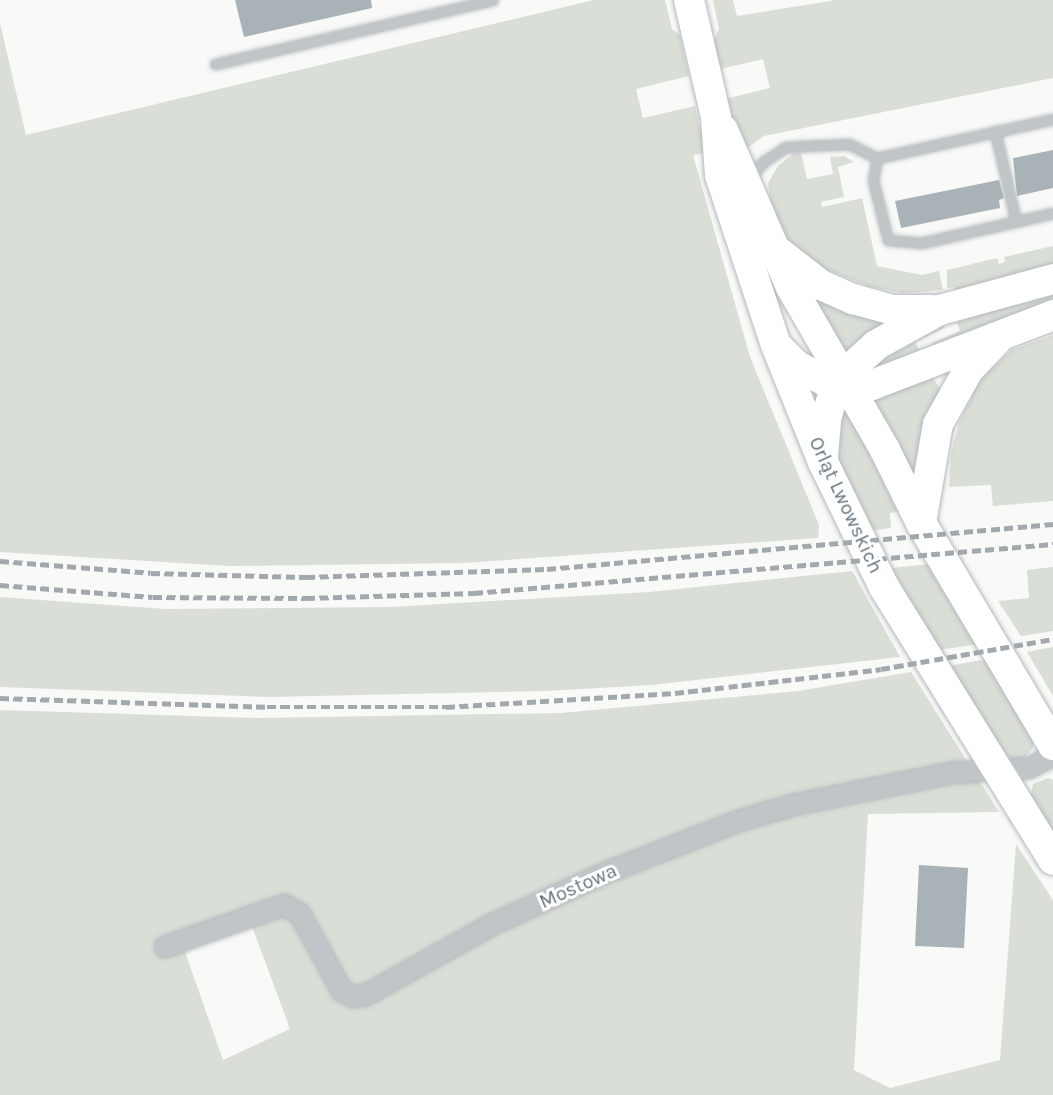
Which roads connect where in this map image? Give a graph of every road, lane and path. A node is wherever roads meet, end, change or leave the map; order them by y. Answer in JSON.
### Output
{"nodes":[{"id":1,"x":689,"y":0,"type":"edge"},
{"id":2,"x":488,"y":1,"type":"edge"},
{"id":3,"x":215,"y":64,"type":"dead end"},
{"id":4,"x":716,"y":117,"type":"junction"},
{"id":5,"x":1053,"y":119,"type":"edge"},
{"id":6,"x":996,"y":130,"type":"junction"},
{"id":7,"x":877,"y":158,"type":"junction"},
{"id":8,"x":746,"y":184,"type":"junction"},
{"id":9,"x":1053,"y":213,"type":"edge"},
{"id":10,"x":1016,"y":222,"type":"junction"},
{"id":11,"x":767,"y":240,"type":"junction"},
{"id":12,"x":1053,"y":279,"type":"edge"},
{"id":13,"x":940,"y":310,"type":"junction"},
{"id":14,"x":1053,"y":315,"type":"edge"},
{"id":15,"x":1004,"y":334,"type":"junction"},
{"id":16,"x":776,"y":345,"type":"junction"},
{"id":17,"x":845,"y":383,"type":"junction"},
{"id":18,"x":822,"y":462,"type":"junction"},
{"id":19,"x":921,"y":523,"type":"junction"},
{"id":20,"x":1053,"y":745,"type":"edge"},
{"id":21,"x":1053,"y":756,"type":"edge"},
{"id":22,"x":998,"y":772,"type":"junction"},
{"id":23,"x":1053,"y":860,"type":"edge"},
{"id":24,"x":165,"y":947,"type":"dead end"}],
"edges":[{"from":1,"to":4,"type":"main road","name":"Orląt Lwowskich"},
{"from":2,"to":3,"type":"lane"},
{"from":4,"to":8,"type":"main road","name":"Orląt Lwowskich"},
{"from":4,"to":16,"type":"main road","name":"Orląt Lwowskich"},
{"from":5,"to":6,"type":"lane"},
{"from":6,"to":7,"type":"lane"},
{"from":6,"to":10,"type":"lane"},
{"from":7,"to":8,"type":"lane"},
{"from":7,"to":10,"type":"lane"},
{"from":8,"to":11,"type":"main road","name":"Orląt Lwowskich"},
{"from":9,"to":10,"type":"lane"},
{"from":11,"to":13,"type":"main road"},
{"from":11,"to":17,"type":"main road","name":"Orląt Lwowskich"},
{"from":12,"to":13,"type":"main road"},
{"from":13,"to":17,"type":"main road"},
{"from":14,"to":15,"type":"main road"},
{"from":15,"to":17,"type":"main road"},
{"from":15,"to":19,"type":"main road"},
{"from":16,"to":17,"type":"main road"},
{"from":16,"to":18,"type":"main road","name":"Orląt Lwowskich"},
{"from":17,"to":18,"type":"main road"},
{"from":17,"to":19,"type":"main road","name":"Orląt Lwowskich"},
{"from":18,"to":22,"type":"main road","name":"Orląt Lwowskich"},
{"from":19,"to":20,"type":"main road","name":"Orląt Lwowskich"},
{"from":21,"to":22,"type":"street","name":"Mostowa"},
{"from":22,"to":23,"type":"main road","name":"Orląt Lwowskich"},
{"from":22,"to":24,"type":"street","name":"Mostowa"}]}
